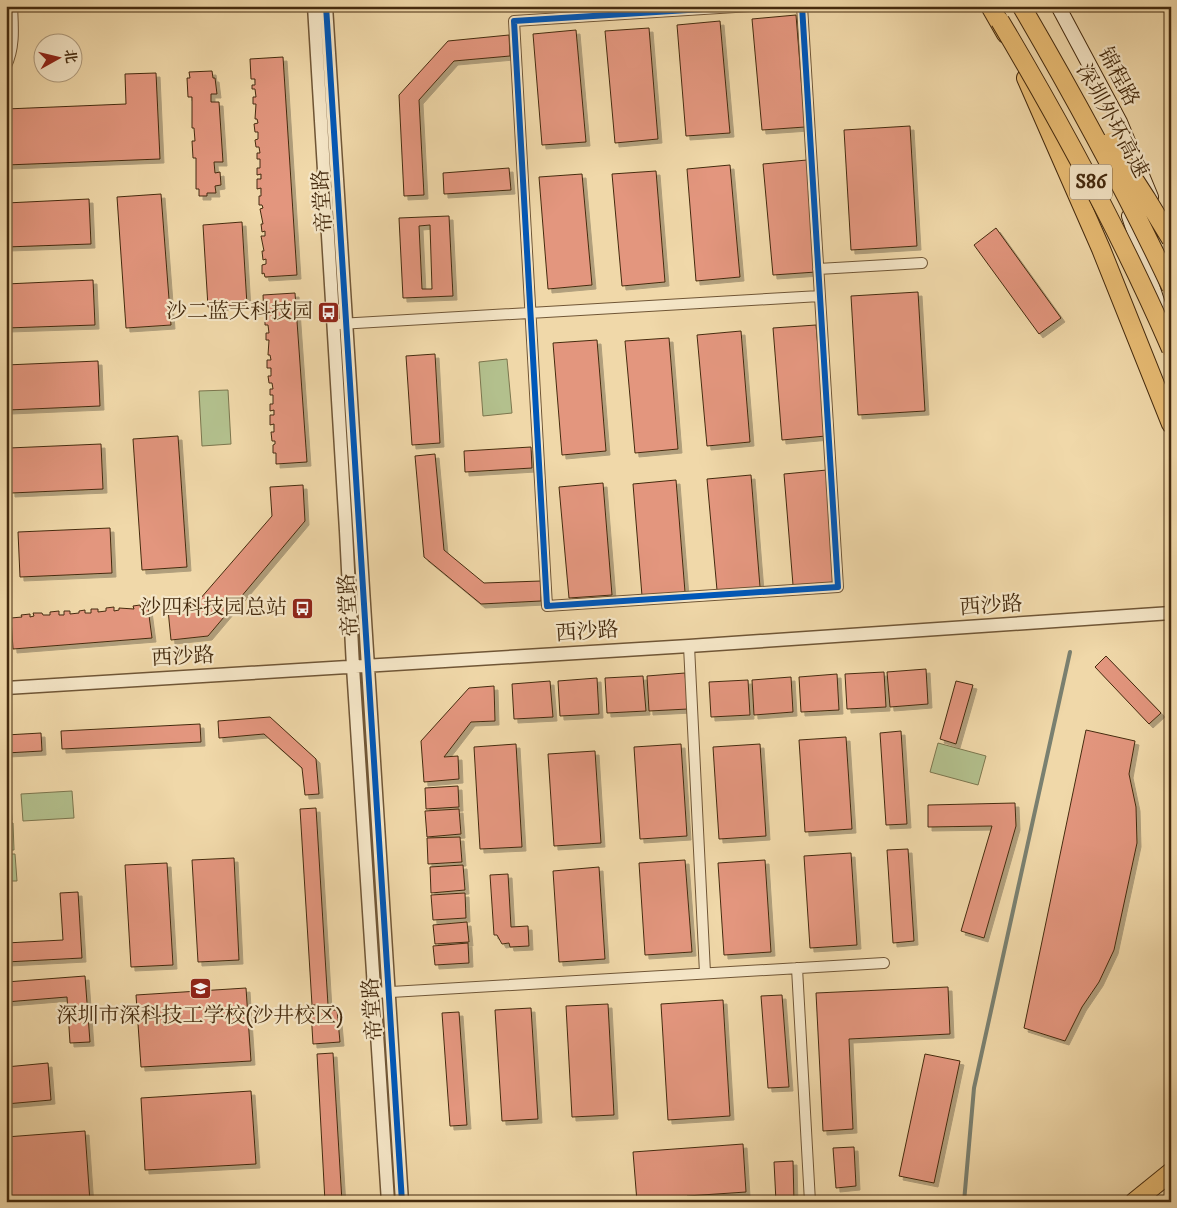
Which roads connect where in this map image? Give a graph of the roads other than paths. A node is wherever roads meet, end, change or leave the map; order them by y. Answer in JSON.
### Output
{"nodes":[{"id":1,"x":12,"y":6,"type":"edge"},
{"id":2,"x":314,"y":6,"type":"edge"},
{"id":3,"x":326,"y":6,"type":"edge"},
{"id":4,"x":751,"y":6,"type":"edge"},
{"id":5,"x":802,"y":6,"type":"edge"},
{"id":6,"x":1058,"y":6,"type":"edge"},
{"id":7,"x":1023,"y":7,"type":"edge"},
{"id":8,"x":995,"y":14,"type":"edge"},
{"id":9,"x":6,"y":66,"type":"edge"},
{"id":10,"x":1171,"y":240,"type":"edge"},
{"id":11,"x":1171,"y":252,"type":"edge"},
{"id":12,"x":922,"y":263,"type":"dead end"},
{"id":13,"x":818,"y":269,"type":"junction"},
{"id":14,"x":1171,"y":287,"type":"edge"},
{"id":15,"x":820,"y":296,"type":"junction"},
{"id":16,"x":531,"y":312,"type":"junction"},
{"id":17,"x":347,"y":323,"type":"junction"},
{"id":18,"x":333,"y":324,"type":"junction"},
{"id":19,"x":1171,"y":349,"type":"edge"},
{"id":20,"x":1171,"y":356,"type":"edge"},
{"id":21,"x":1171,"y":424,"type":"edge"},
{"id":22,"x":1171,"y":613,"type":"edge"},
{"id":23,"x":688,"y":646,"type":"junction"},
{"id":24,"x":369,"y":666,"type":"junction"},
{"id":25,"x":353,"y":667,"type":"junction"},
{"id":26,"x":6,"y":688,"type":"edge"},
{"id":27,"x":884,"y":963,"type":"dead end"},
{"id":28,"x":797,"y":968,"type":"junction"},
{"id":29,"x":705,"y":973,"type":"junction"},
{"id":30,"x":388,"y":993,"type":"junction"},
{"id":31,"x":374,"y":994,"type":"junction"},
{"id":32,"x":1171,"y":1172,"type":"edge"},
{"id":33,"x":388,"y":1202,"type":"edge"},
{"id":34,"x":402,"y":1202,"type":"edge"},
{"id":35,"x":810,"y":1202,"type":"edge"},
{"id":36,"x":1134,"y":1202,"type":"edge"}],
"edges":[{"from":1,"to":9,"type":"street"},
{"from":2,"to":18,"type":"street","name":"帝堂路"},
{"from":3,"to":17,"type":"street","name":"帝堂路"},
{"from":4,"to":16,"type":"street"},
{"from":5,"to":13,"type":"street"},
{"from":6,"to":11,"type":"main road","name":"锦程路"},
{"from":7,"to":10,"type":"highway","bridge":true},
{"from":7,"to":14,"type":"highway","name":"深圳外环高速","number":"S86","bridge":true},
{"from":7,"to":20,"type":"main road"},
{"from":8,"to":19,"type":"highway","number":"S86","bridge":true},
{"from":8,"to":21,"type":"highway","bridge":true},
{"from":12,"to":13,"type":"street"},
{"from":13,"to":15,"type":"street"},
{"from":15,"to":16,"type":"street"},
{"from":15,"to":16,"type":"street"},
{"from":16,"to":17,"type":"street"},
{"from":17,"to":18,"type":"street"},
{"from":17,"to":24,"type":"street","name":"帝堂路"},
{"from":18,"to":25,"type":"street","name":"帝堂路"},
{"from":22,"to":23,"type":"street","name":"西沙路"},
{"from":23,"to":24,"type":"street","name":"西沙路"},
{"from":23,"to":29,"type":"street"},
{"from":24,"to":25,"type":"street","name":"西沙路"},
{"from":24,"to":30,"type":"street","name":"帝堂路"},
{"from":25,"to":26,"type":"street","name":"西沙路"},
{"from":25,"to":31,"type":"street","name":"帝堂路"},
{"from":27,"to":28,"type":"street"},
{"from":28,"to":29,"type":"street"},
{"from":28,"to":35,"type":"street"},
{"from":29,"to":30,"type":"street"},
{"from":30,"to":31,"type":"street"},
{"from":30,"to":34,"type":"street","name":"帝堂路"},
{"from":31,"to":33,"type":"street","name":"帝堂路"},
{"from":32,"to":36,"type":"highway"}]}
